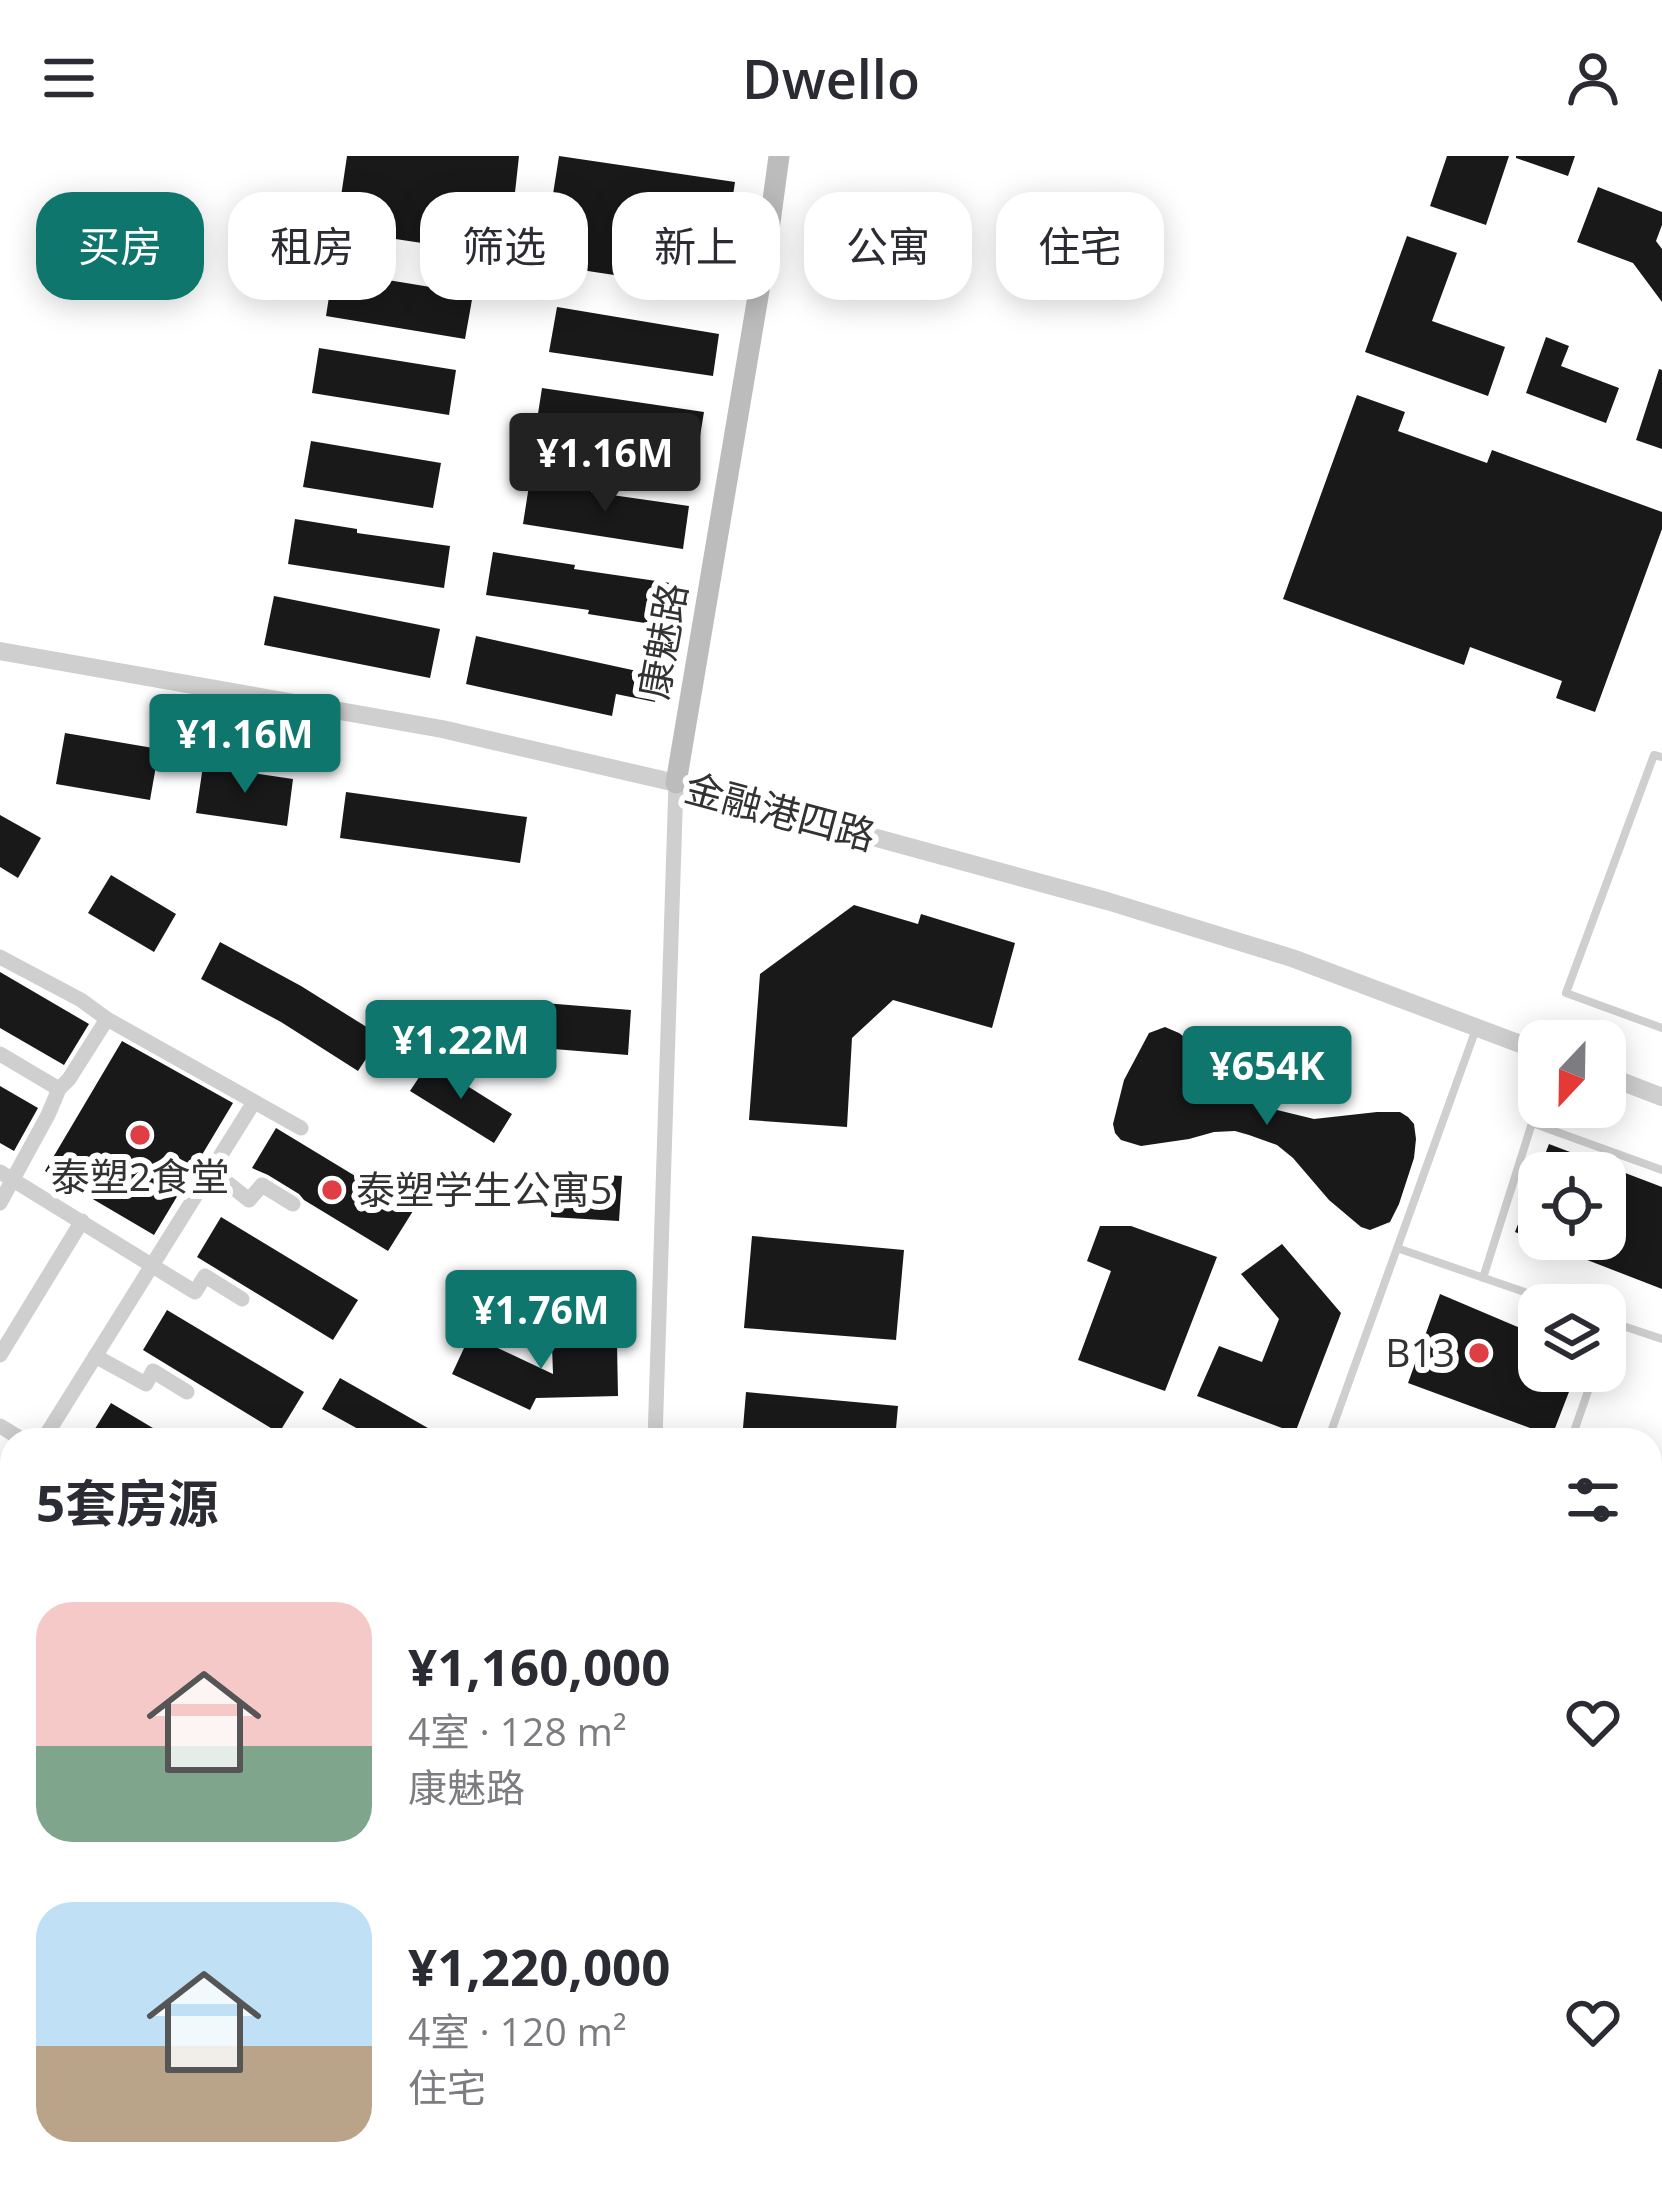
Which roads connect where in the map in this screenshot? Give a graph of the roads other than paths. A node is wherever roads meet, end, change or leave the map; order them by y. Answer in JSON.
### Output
{"nodes":[{"id":1,"x":779,"y":156,"type":"edge"},
{"id":2,"x":0,"y":651,"type":"edge"},
{"id":3,"x":1662,"y":758,"type":"edge"},
{"id":4,"x":676,"y":783,"type":"junction"},
{"id":5,"x":0,"y":957,"type":"edge"},
{"id":6,"x":107,"y":1019,"type":"junction"},
{"id":7,"x":1476,"y":1027,"type":"junction"},
{"id":8,"x":1662,"y":1028,"type":"edge"},
{"id":9,"x":1518,"y":1043,"type":"edge"},
{"id":10,"x":0,"y":1054,"type":"edge"},
{"id":11,"x":1626,"y":1084,"type":"edge"},
{"id":12,"x":58,"y":1089,"type":"junction"},
{"id":13,"x":1662,"y":1097,"type":"edge"},
{"id":14,"x":254,"y":1102,"type":"junction"},
{"id":15,"x":301,"y":1129,"type":"dead end"},
{"id":16,"x":211,"y":1170,"type":"junction"},
{"id":17,"x":1662,"y":1170,"type":"edge"},
{"id":18,"x":7,"y":1175,"type":"edge"},
{"id":19,"x":0,"y":1203,"type":"edge"},
{"id":20,"x":293,"y":1204,"type":"dead end"},
{"id":21,"x":82,"y":1221,"type":"junction"},
{"id":22,"x":1397,"y":1248,"type":"junction"},
{"id":23,"x":152,"y":1264,"type":"junction"},
{"id":24,"x":1484,"y":1278,"type":"junction"},
{"id":25,"x":1518,"y":1290,"type":"edge"},
{"id":26,"x":242,"y":1299,"type":"dead end"},
{"id":27,"x":1626,"y":1327,"type":"edge"},
{"id":28,"x":1662,"y":1340,"type":"edge"},
{"id":29,"x":0,"y":1355,"type":"edge"},
{"id":30,"x":95,"y":1356,"type":"junction"},
{"id":31,"x":187,"y":1392,"type":"dead end"},
{"id":32,"x":1587,"y":1392,"type":"edge"},
{"id":33,"x":50,"y":1428,"type":"edge"},
{"id":34,"x":655,"y":1428,"type":"edge"},
{"id":35,"x":1332,"y":1428,"type":"edge"},
{"id":36,"x":1575,"y":1428,"type":"edge"}],
"edges":[{"from":1,"to":4,"type":"main road","name":"康魅路"},
{"from":2,"to":4,"type":"street","name":"金融港四路"},
{"from":3,"to":8,"type":"lane"},
{"from":4,"to":7,"type":"street","name":"金融港四路"},
{"from":4,"to":34,"type":"street"},
{"from":5,"to":6,"type":"street"},
{"from":6,"to":12,"type":"street"},
{"from":6,"to":14,"type":"street"},
{"from":7,"to":9,"type":"street","name":"金融港四路"},
{"from":7,"to":22,"type":"lane"},
{"from":10,"to":12,"type":"street"},
{"from":11,"to":13,"type":"street"},
{"from":12,"to":18,"type":"street"},
{"from":14,"to":15,"type":"street"},
{"from":14,"to":16,"type":"street"},
{"from":16,"to":20,"type":"street"},
{"from":16,"to":23,"type":"street"},
{"from":17,"to":24,"type":"lane"},
{"from":18,"to":19,"type":"street"},
{"from":18,"to":21,"type":"street"},
{"from":21,"to":23,"type":"street"},
{"from":21,"to":29,"type":"street"},
{"from":22,"to":24,"type":"lane"},
{"from":22,"to":35,"type":"lane"},
{"from":23,"to":26,"type":"street"},
{"from":23,"to":30,"type":"street"},
{"from":24,"to":25,"type":"lane"},
{"from":27,"to":28,"type":"lane"},
{"from":30,"to":31,"type":"street"},
{"from":30,"to":33,"type":"street"},
{"from":32,"to":36,"type":"lane"}]}
